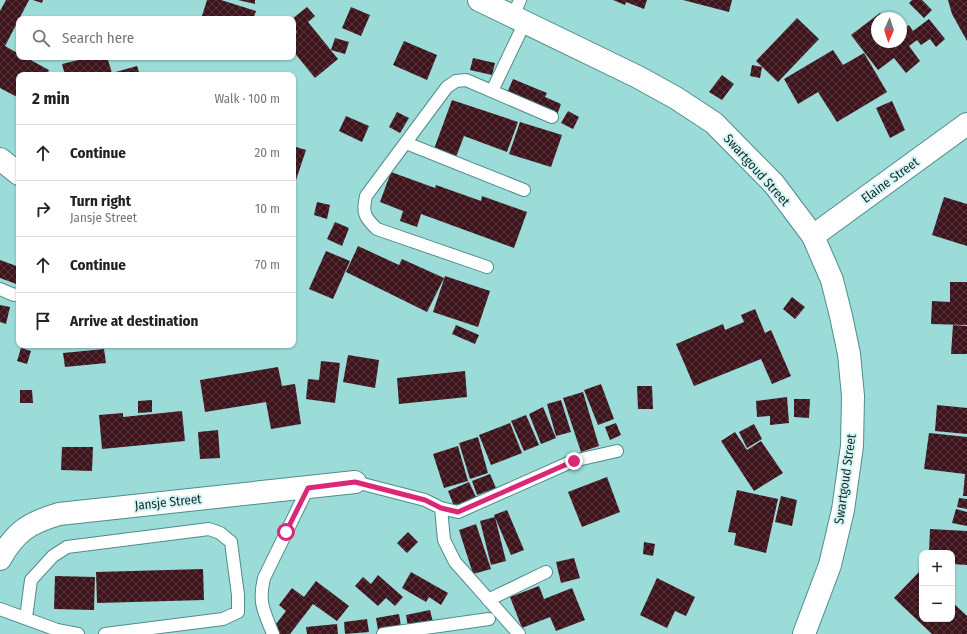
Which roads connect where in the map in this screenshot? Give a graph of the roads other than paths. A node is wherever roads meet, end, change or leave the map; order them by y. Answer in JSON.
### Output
{"nodes":[{"id":1,"x":480,"y":0,"type":"edge"},
{"id":2,"x":519,"y":13,"type":"edge"},
{"id":3,"x":492,"y":91,"type":"junction"},
{"id":4,"x":552,"y":117,"type":"dead end"},
{"id":5,"x":967,"y":124,"type":"edge"},
{"id":6,"x":406,"y":143,"type":"junction"},
{"id":7,"x":0,"y":159,"type":"edge"},
{"id":8,"x":16,"y":172,"type":"edge"},
{"id":9,"x":524,"y":190,"type":"dead end"},
{"id":10,"x":813,"y":236,"type":"junction"},
{"id":11,"x":487,"y":267,"type":"dead end"},
{"id":12,"x":0,"y":290,"type":"edge"},
{"id":13,"x":16,"y":295,"type":"edge"},
{"id":14,"x":617,"y":451,"type":"dead end"},
{"id":15,"x":355,"y":482,"type":"joint"},
{"id":16,"x":308,"y":488,"type":"junction"},
{"id":17,"x":441,"y":508,"type":"junction"},
{"id":18,"x":0,"y":559,"type":"edge"},
{"id":19,"x":546,"y":572,"type":"dead end"},
{"id":20,"x":488,"y":600,"type":"junction"},
{"id":21,"x":0,"y":609,"type":"edge"},
{"id":22,"x":26,"y":618,"type":"junction"},
{"id":23,"x":489,"y":619,"type":"dead end"},
{"id":24,"x":78,"y":634,"type":"edge"},
{"id":25,"x":105,"y":634,"type":"edge"},
{"id":26,"x":273,"y":634,"type":"edge"},
{"id":27,"x":383,"y":634,"type":"edge"},
{"id":28,"x":519,"y":634,"type":"edge"},
{"id":29,"x":804,"y":634,"type":"edge"}],
"edges":[{"from":1,"to":2,"type":"street","name":"Swartgoud Street"},
{"from":2,"to":3,"type":"lane"},
{"from":2,"to":10,"type":"street","name":"Swartgoud Street"},
{"from":3,"to":4,"type":"lane"},
{"from":3,"to":6,"type":"lane"},
{"from":5,"to":10,"type":"street","name":"Elaine Street"},
{"from":6,"to":9,"type":"lane"},
{"from":6,"to":11,"type":"lane"},
{"from":7,"to":8,"type":"street"},
{"from":10,"to":29,"type":"street","name":"Swartgoud Street"},
{"from":12,"to":13,"type":"lane"},
{"from":14,"to":17,"type":"lane"},
{"from":15,"to":16,"type":"street","name":"Jansje Street"},
{"from":15,"to":17,"type":"lane"},
{"from":16,"to":18,"type":"street","name":"Jansje Street"},
{"from":16,"to":26,"type":"lane"},
{"from":17,"to":20,"type":"lane"},
{"from":19,"to":20,"type":"lane"},
{"from":20,"to":28,"type":"lane"},
{"from":21,"to":22,"type":"lane"},
{"from":22,"to":24,"type":"lane"},
{"from":22,"to":25,"type":"lane"},
{"from":23,"to":27,"type":"lane"}]}
